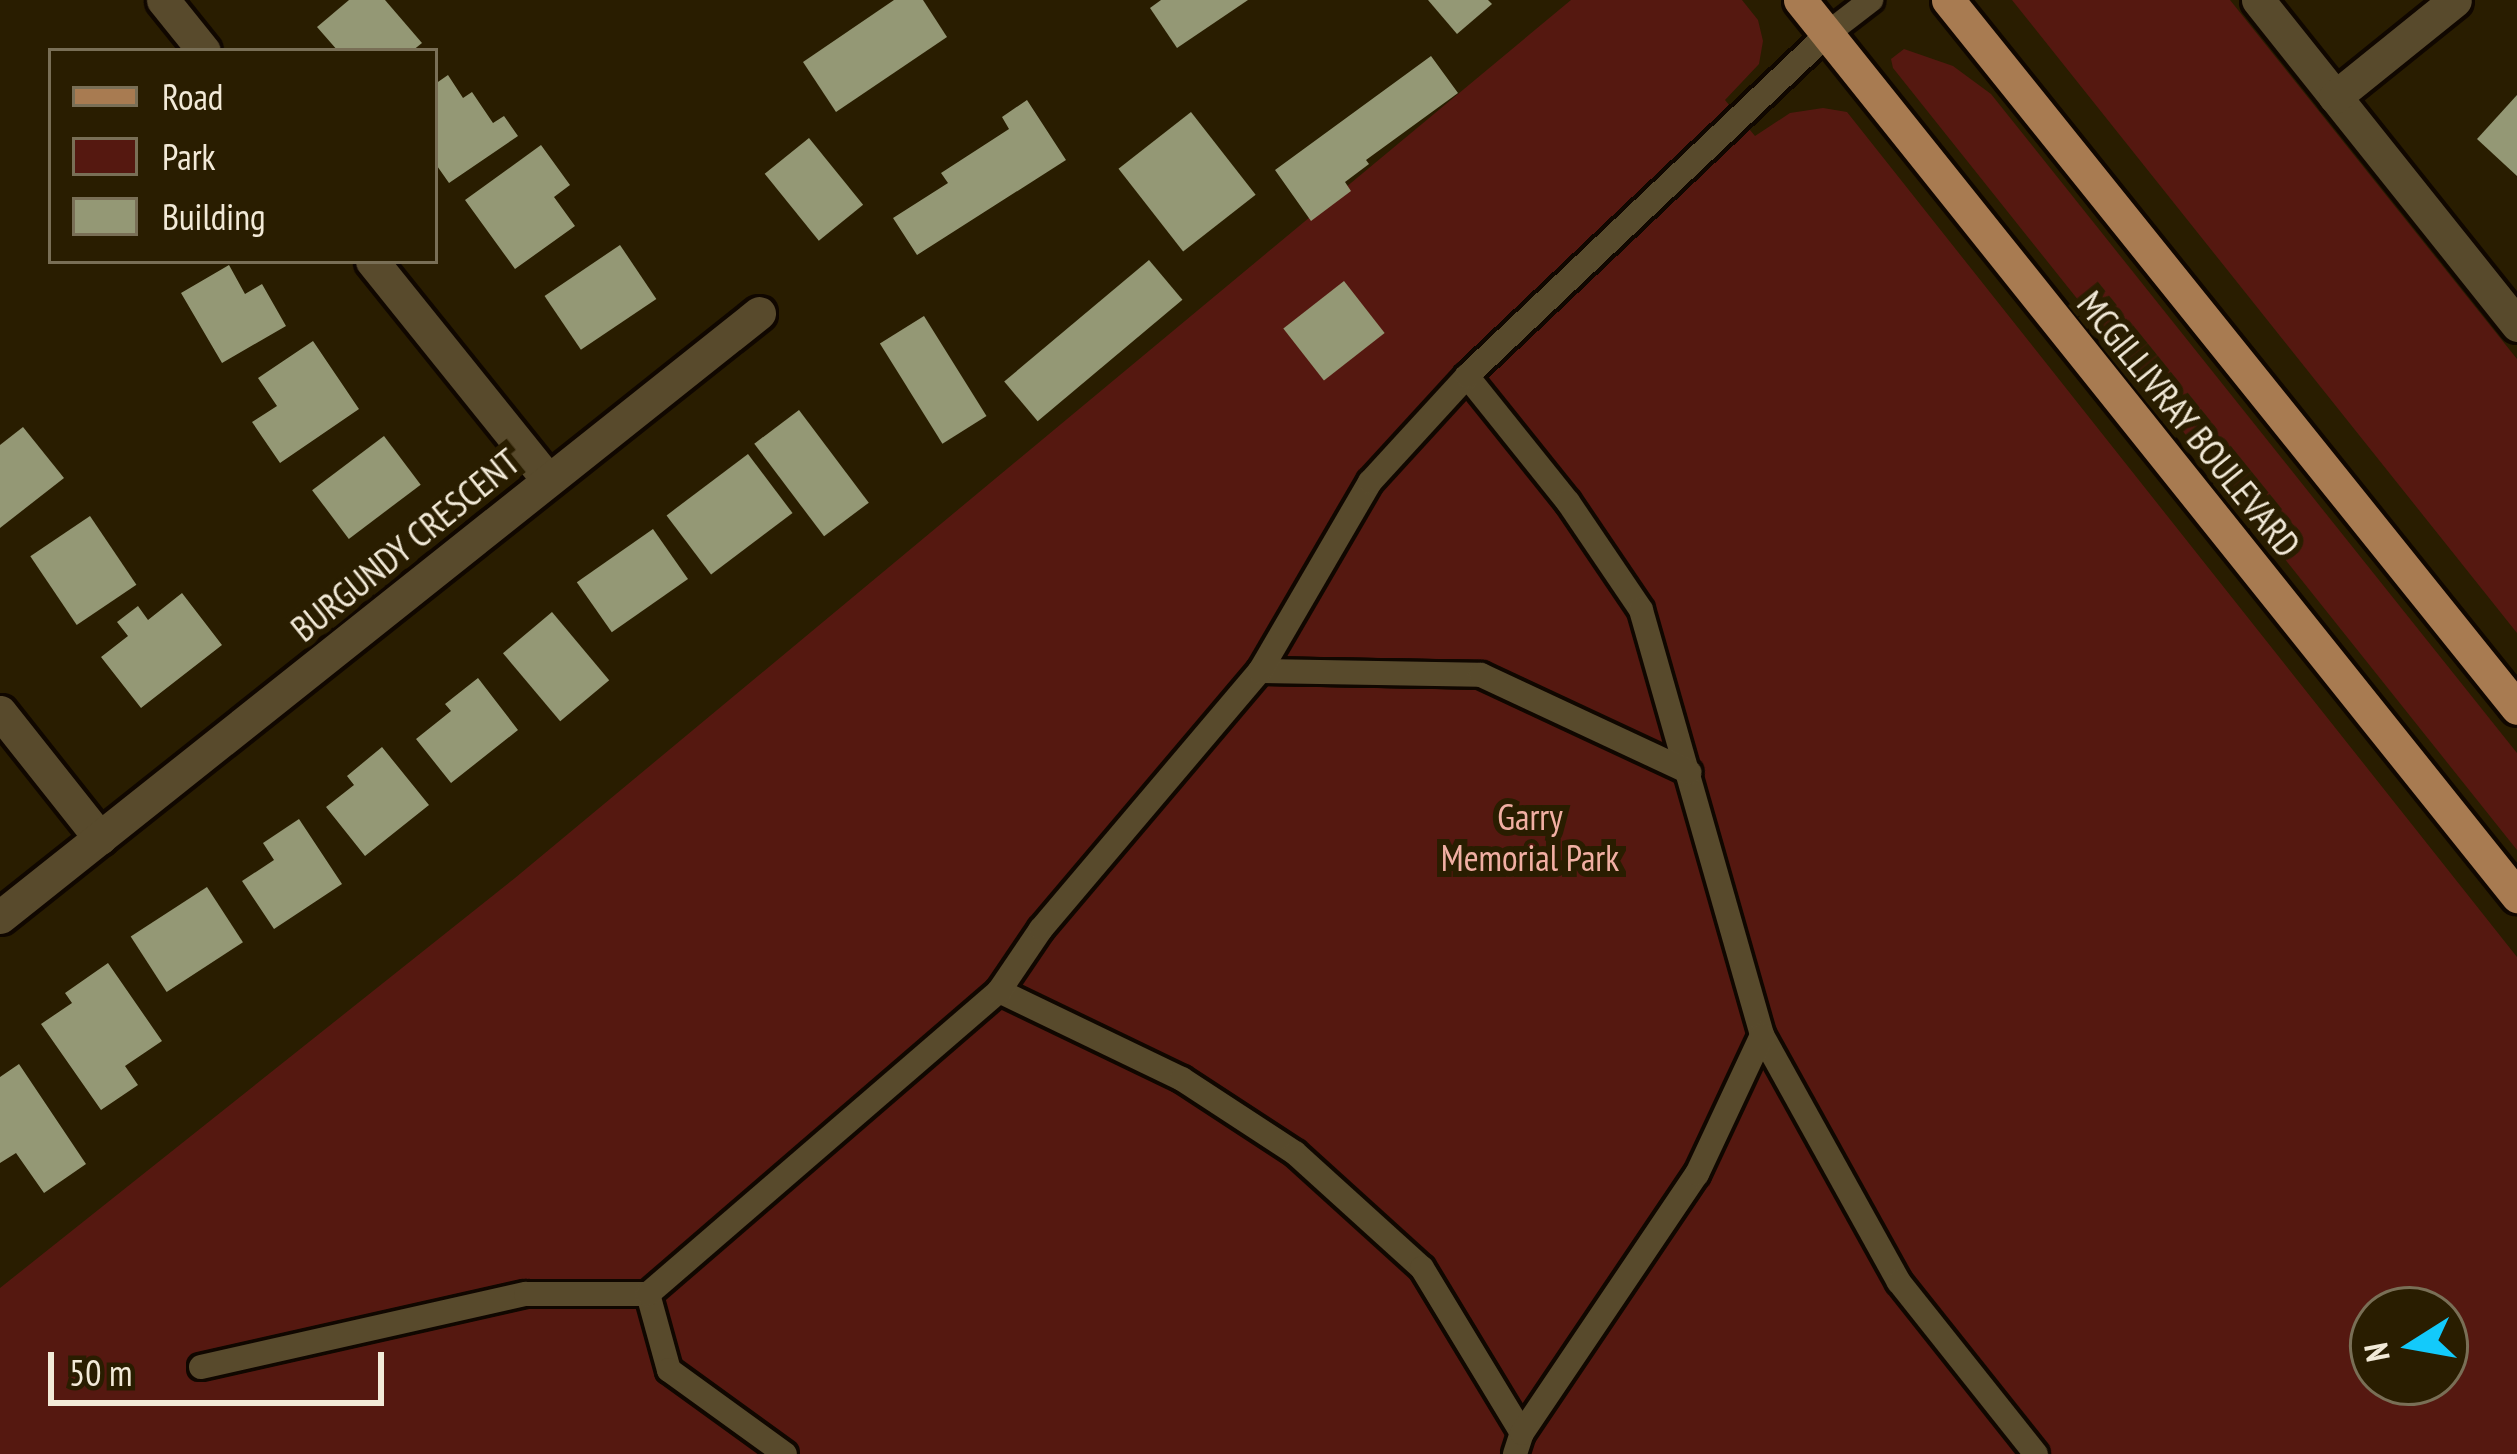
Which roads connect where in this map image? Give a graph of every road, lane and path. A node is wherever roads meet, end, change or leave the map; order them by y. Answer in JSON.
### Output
{"nodes":[{"id":1,"x":163,"y":0,"type":"edge"},
{"id":2,"x":1800,"y":0,"type":"edge"},
{"id":3,"x":1870,"y":0,"type":"edge"},
{"id":4,"x":1948,"y":0,"type":"edge"},
{"id":5,"x":2258,"y":0,"type":"edge"},
{"id":6,"x":2455,"y":0,"type":"edge"},
{"id":7,"x":1827,"y":34,"type":"junction"},
{"id":8,"x":202,"y":48,"type":"edge"},
{"id":9,"x":2335,"y":97,"type":"junction"},
{"id":10,"x":374,"y":264,"type":"edge"},
{"id":11,"x":759,"y":313,"type":"dead end"},
{"id":12,"x":2514,"y":316,"type":"edge"},
{"id":13,"x":1467,"y":376,"type":"junction"},
{"id":14,"x":548,"y":481,"type":"junction"},
{"id":15,"x":1260,"y":670,"type":"junction"},
{"id":16,"x":2517,"y":708,"type":"edge"},
{"id":17,"x":0,"y":712,"type":"edge"},
{"id":18,"x":1689,"y":772,"type":"junction"},
{"id":19,"x":100,"y":838,"type":"junction"},
{"id":20,"x":2517,"y":896,"type":"edge"},
{"id":21,"x":0,"y":917,"type":"edge"},
{"id":22,"x":999,"y":991,"type":"junction"},
{"id":23,"x":1762,"y":1035,"type":"junction"},
{"id":24,"x":648,"y":1294,"type":"junction"},
{"id":25,"x":201,"y":1367,"type":"dead end"},
{"id":26,"x":1518,"y":1444,"type":"edge"},
{"id":27,"x":784,"y":1454,"type":"edge"},
{"id":28,"x":2036,"y":1454,"type":"edge"}],
"edges":[{"from":1,"to":8,"type":"street"},
{"from":2,"to":7,"type":"main road","name":"MCGILLIVRAY BOULEVARD"},
{"from":3,"to":7,"type":"lane"},
{"from":4,"to":16,"type":"main road"},
{"from":5,"to":9,"type":"street"},
{"from":6,"to":9,"type":"street"},
{"from":7,"to":13,"type":"lane"},
{"from":7,"to":20,"type":"main road","name":"MCGILLIVRAY BOULEVARD"},
{"from":9,"to":12,"type":"street"},
{"from":10,"to":14,"type":"street"},
{"from":11,"to":14,"type":"street","name":"BURGUNDY CRESCENT"},
{"from":13,"to":15,"type":"lane"},
{"from":13,"to":18,"type":"lane"},
{"from":14,"to":19,"type":"street","name":"BURGUNDY CRESCENT"},
{"from":15,"to":18,"type":"lane"},
{"from":15,"to":22,"type":"lane"},
{"from":17,"to":19,"type":"street"},
{"from":18,"to":23,"type":"lane"},
{"from":19,"to":21,"type":"street","name":"BURGUNDY CRESCENT"},
{"from":22,"to":24,"type":"lane"},
{"from":22,"to":26,"type":"lane"},
{"from":23,"to":26,"type":"lane"},
{"from":23,"to":28,"type":"lane"},
{"from":24,"to":25,"type":"lane"},
{"from":24,"to":27,"type":"lane"}]}
